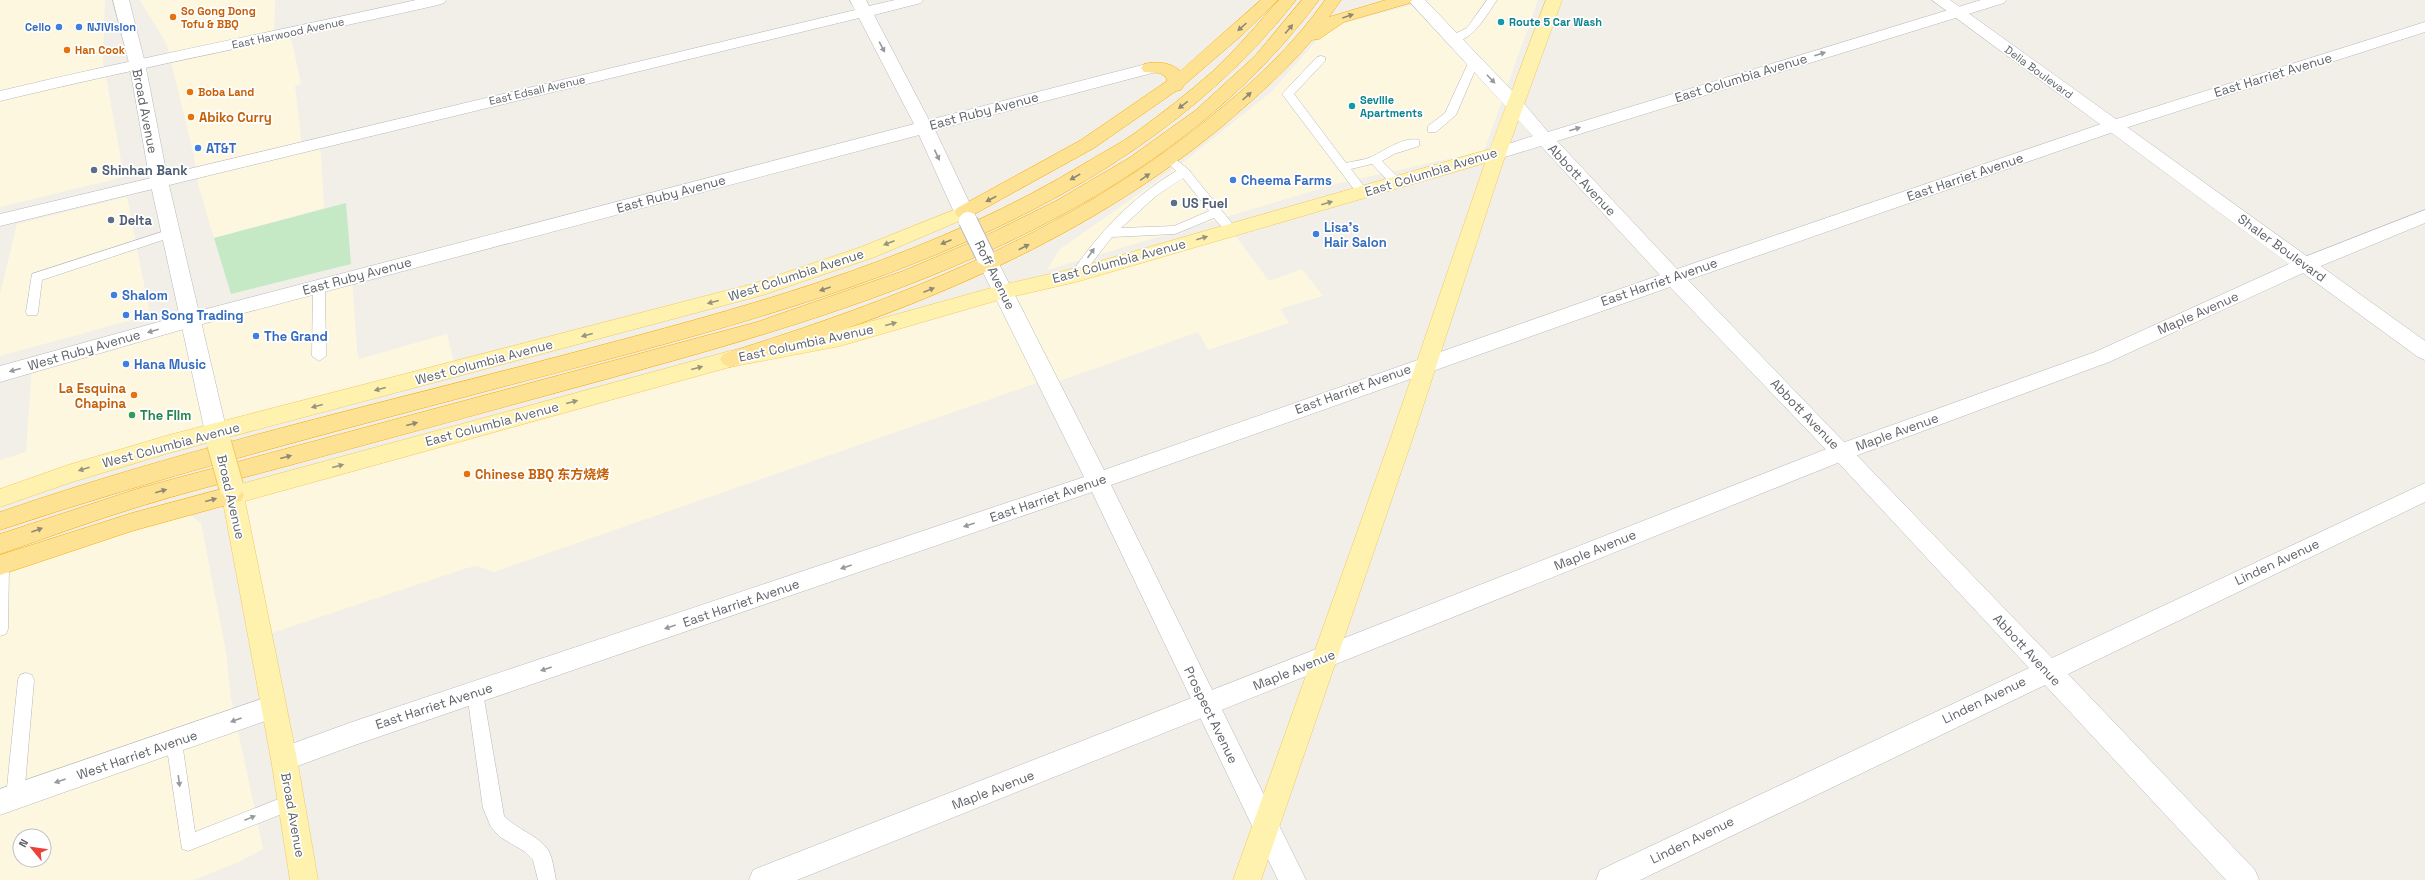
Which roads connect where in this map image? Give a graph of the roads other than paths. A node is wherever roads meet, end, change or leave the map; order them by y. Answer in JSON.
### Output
{"nodes":[{"id":1,"x":121,"y":0,"type":"edge"},
{"id":2,"x":438,"y":0,"type":"edge"},
{"id":3,"x":915,"y":0,"type":"edge"},
{"id":4,"x":1270,"y":0,"type":"edge"},
{"id":5,"x":1288,"y":0,"type":"edge"},
{"id":6,"x":1311,"y":0,"type":"edge"},
{"id":7,"x":1333,"y":0,"type":"edge"},
{"id":8,"x":1404,"y":0,"type":"edge"},
{"id":9,"x":1416,"y":0,"type":"edge"},
{"id":10,"x":1492,"y":0,"type":"edge"},
{"id":11,"x":1554,"y":0,"type":"edge"},
{"id":12,"x":1940,"y":0,"type":"edge"},
{"id":13,"x":1998,"y":0,"type":"edge"},
{"id":14,"x":861,"y":6,"type":"edge"},
{"id":15,"x":1957,"y":12,"type":"junction"},
{"id":16,"x":2425,"y":27,"type":"edge"},
{"id":17,"x":1452,"y":39,"type":"junction"},
{"id":18,"x":1292,"y":51,"type":"junction"},
{"id":19,"x":1321,"y":59,"type":"dead end"},
{"id":20,"x":1474,"y":60,"type":"junction"},
{"id":21,"x":137,"y":63,"type":"junction"},
{"id":22,"x":1150,"y":68,"type":"joint"},
{"id":23,"x":1175,"y":86,"type":"junction"},
{"id":24,"x":0,"y":96,"type":"edge"},
{"id":25,"x":1515,"y":104,"type":"junction"},
{"id":26,"x":2113,"y":126,"type":"junction"},
{"id":27,"x":924,"y":127,"type":"junction"},
{"id":28,"x":1432,"y":129,"type":"dead end"},
{"id":29,"x":1544,"y":138,"type":"junction"},
{"id":30,"x":1415,"y":143,"type":"dead end"},
{"id":31,"x":2139,"y":144,"type":"joint"},
{"id":32,"x":1498,"y":153,"type":"junction"},
{"id":33,"x":1374,"y":160,"type":"junction"},
{"id":34,"x":1177,"y":166,"type":"junction"},
{"id":35,"x":1343,"y":167,"type":"junction"},
{"id":36,"x":158,"y":181,"type":"junction"},
{"id":37,"x":1397,"y":183,"type":"junction"},
{"id":38,"x":1363,"y":193,"type":"junction"},
{"id":39,"x":1217,"y":212,"type":"junction"},
{"id":40,"x":2425,"y":216,"type":"edge"},
{"id":41,"x":966,"y":217,"type":"junction"},
{"id":42,"x":0,"y":220,"type":"edge"},
{"id":43,"x":1231,"y":230,"type":"junction"},
{"id":44,"x":171,"y":233,"type":"junction"},
{"id":45,"x":1108,"y":233,"type":"junction"},
{"id":46,"x":987,"y":260,"type":"junction"},
{"id":47,"x":2304,"y":264,"type":"junction"},
{"id":48,"x":1076,"y":274,"type":"junction"},
{"id":49,"x":1673,"y":277,"type":"junction"},
{"id":50,"x":319,"y":286,"type":"junction"},
{"id":51,"x":1002,"y":292,"type":"junction"},
{"id":52,"x":32,"y":312,"type":"dead end"},
{"id":53,"x":191,"y":320,"type":"junction"},
{"id":54,"x":2425,"y":352,"type":"edge"},
{"id":55,"x":319,"y":356,"type":"dead end"},
{"id":56,"x":730,"y":359,"type":"junction"},
{"id":57,"x":1425,"y":364,"type":"junction"},
{"id":58,"x":0,"y":374,"type":"edge"},
{"id":59,"x":217,"y":438,"type":"junction"},
{"id":60,"x":1842,"y":452,"type":"junction"},
{"id":61,"x":1098,"y":481,"type":"junction"},
{"id":62,"x":232,"y":490,"type":"junction"},
{"id":63,"x":2425,"y":492,"type":"edge"},
{"id":64,"x":0,"y":498,"type":"edge"},
{"id":65,"x":0,"y":522,"type":"edge"},
{"id":66,"x":1130,"y":551,"type":"joint"},
{"id":67,"x":0,"y":558,"type":"edge"},
{"id":68,"x":0,"y":629,"type":"edge"},
{"id":69,"x":1324,"y":658,"type":"junction"},
{"id":70,"x":2046,"y":671,"type":"junction"},
{"id":71,"x":26,"y":680,"type":"dead end"},
{"id":72,"x":475,"y":693,"type":"junction"},
{"id":73,"x":1206,"y":705,"type":"junction"},
{"id":74,"x":273,"y":707,"type":"junction"},
{"id":75,"x":174,"y":742,"type":"junction"},
{"id":76,"x":284,"y":759,"type":"junction"},
{"id":77,"x":8,"y":799,"type":"edge"},
{"id":78,"x":291,"y":802,"type":"junction"},
{"id":79,"x":1267,"y":828,"type":"junction"},
{"id":80,"x":304,"y":880,"type":"edge"},
{"id":81,"x":547,"y":880,"type":"edge"},
{"id":82,"x":763,"y":880,"type":"edge"},
{"id":83,"x":1247,"y":880,"type":"edge"},
{"id":84,"x":1292,"y":880,"type":"edge"},
{"id":85,"x":1610,"y":880,"type":"edge"},
{"id":86,"x":2245,"y":880,"type":"edge"}],
"edges":[{"from":1,"to":21,"type":"street","name":"Broad Avenue"},
{"from":2,"to":21,"type":"street","name":"East Harwood Avenue"},
{"from":3,"to":14,"type":"street","name":"East Edsall Avenue"},
{"from":4,"to":23,"type":"highway","one_way":true},
{"from":5,"to":65,"type":"highway","one_way":true},
{"from":67,"to":6,"type":"highway","one_way":true},
{"from":7,"to":18,"type":"highway"},
{"from":18,"to":8,"type":"highway","one_way":true},
{"from":9,"to":17,"type":"street","name":"Abbott Avenue"},
{"from":10,"to":17,"type":"lane"},
{"from":11,"to":25,"type":"main road"},
{"from":12,"to":15,"type":"street","name":"Delia Boulevard"},
{"from":13,"to":15,"type":"street","name":"East Columbia Avenue"},
{"from":14,"to":27,"type":"street","name":"Roff Avenue","one_way":true},
{"from":14,"to":36,"type":"street","name":"East Edsall Avenue"},
{"from":15,"to":26,"type":"street","name":"Delia Boulevard"},
{"from":29,"to":15,"type":"street","name":"East Columbia Avenue","one_way":true},
{"from":16,"to":26,"type":"street","name":"East Harriet Avenue"},
{"from":17,"to":20,"type":"street","name":"Abbott Avenue"},
{"from":34,"to":18,"type":"highway","one_way":true},
{"from":19,"to":35,"type":"lane"},
{"from":20,"to":25,"type":"street","name":"Abbott Avenue","one_way":true},
{"from":20,"to":28,"type":"lane"},
{"from":21,"to":24,"type":"street","name":"East Harwood Avenue"},
{"from":21,"to":36,"type":"street","name":"Broad Avenue"},
{"from":22,"to":23,"type":"highway"},
{"from":22,"to":27,"type":"street","name":"East Ruby Avenue"},
{"from":23,"to":41,"type":"highway","one_way":true},
{"from":25,"to":29,"type":"street","name":"Abbott Avenue"},
{"from":25,"to":32,"type":"main road"},
{"from":26,"to":31,"type":"street","name":"Delia Boulevard"},
{"from":26,"to":49,"type":"street","name":"East Harriet Avenue"},
{"from":27,"to":41,"type":"street","name":"Roff Avenue","one_way":true},
{"from":27,"to":50,"type":"street","name":"East Ruby Avenue"},
{"from":29,"to":32,"type":"street","name":"East Columbia Avenue"},
{"from":29,"to":49,"type":"street","name":"Abbott Avenue"},
{"from":30,"to":33,"type":"lane"},
{"from":31,"to":47,"type":"street","name":"Shaler Boulevard"},
{"from":32,"to":37,"type":"main road","name":"East Columbia Avenue"},
{"from":32,"to":57,"type":"main road"},
{"from":33,"to":35,"type":"lane"},
{"from":33,"to":37,"type":"lane"},
{"from":34,"to":39,"type":"lane"},
{"from":34,"to":45,"type":"lane"},
{"from":46,"to":34,"type":"highway","one_way":true},
{"from":35,"to":38,"type":"lane"},
{"from":36,"to":42,"type":"street","name":"East Edsall Avenue"},
{"from":36,"to":44,"type":"street","name":"Broad Avenue"},
{"from":37,"to":38,"type":"main road","name":"East Columbia Avenue"},
{"from":43,"to":38,"type":"main road","name":"East Columbia Avenue","one_way":true},
{"from":39,"to":43,"type":"lane"},
{"from":39,"to":45,"type":"lane"},
{"from":40,"to":47,"type":"street","name":"Maple Avenue"},
{"from":41,"to":46,"type":"street","name":"Roff Avenue","bridge":true},
{"from":41,"to":59,"type":"main road","name":"West Columbia Avenue","one_way":true},
{"from":48,"to":43,"type":"main road","name":"East Columbia Avenue","one_way":true},
{"from":44,"to":52,"type":"lane"},
{"from":44,"to":53,"type":"street","name":"Broad Avenue"},
{"from":48,"to":45,"type":"lane","one_way":true},
{"from":46,"to":51,"type":"street","name":"Roff Avenue"},
{"from":56,"to":46,"type":"highway","one_way":true},
{"from":47,"to":54,"type":"street","name":"Shaler Boulevard"},
{"from":47,"to":60,"type":"street","name":"Maple Avenue"},
{"from":48,"to":51,"type":"main road","name":"East Columbia Avenue"},
{"from":49,"to":57,"type":"street","name":"East Harriet Avenue"},
{"from":49,"to":60,"type":"street","name":"Abbott Avenue"},
{"from":50,"to":53,"type":"street","name":"East Ruby Avenue"},
{"from":50,"to":55,"type":"lane"},
{"from":56,"to":51,"type":"main road","name":"East Columbia Avenue","one_way":true},
{"from":51,"to":61,"type":"street","name":"Roff Avenue"},
{"from":53,"to":58,"type":"street","name":"West Ruby Avenue","one_way":true},
{"from":53,"to":59,"type":"street","name":"Broad Avenue"},
{"from":62,"to":56,"type":"main road","name":"East Columbia Avenue","one_way":true},
{"from":57,"to":61,"type":"street","name":"East Harriet Avenue"},
{"from":57,"to":69,"type":"main road"},
{"from":59,"to":62,"type":"main road","name":"Broad Avenue","bridge":true},
{"from":59,"to":64,"type":"main road","name":"West Columbia Avenue","one_way":true},
{"from":60,"to":69,"type":"street","name":"Maple Avenue"},
{"from":60,"to":70,"type":"street","name":"Abbott Avenue"},
{"from":61,"to":66,"type":"street","name":"Roff Avenue"},
{"from":61,"to":72,"type":"street","name":"East Harriet Avenue","one_way":true},
{"from":67,"to":62,"type":"highway","one_way":true},
{"from":62,"to":74,"type":"main road","name":"Broad Avenue"},
{"from":63,"to":70,"type":"street","name":"Linden Avenue"},
{"from":66,"to":73,"type":"street","name":"Prospect Avenue"},
{"from":67,"to":68,"type":"lane"},
{"from":69,"to":73,"type":"street","name":"Maple Avenue"},
{"from":69,"to":79,"type":"main road"},
{"from":70,"to":85,"type":"street","name":"Linden Avenue"},
{"from":70,"to":86,"type":"street","name":"Abbott Avenue"},
{"from":71,"to":77,"type":"lane"},
{"from":72,"to":76,"type":"street","name":"East Harriet Avenue"},
{"from":72,"to":81,"type":"lane"},
{"from":73,"to":79,"type":"street","name":"Prospect Avenue"},
{"from":73,"to":82,"type":"street","name":"Maple Avenue"},
{"from":74,"to":75,"type":"street","name":"West Harriet Avenue","one_way":true},
{"from":74,"to":76,"type":"main road","name":"Broad Avenue"},
{"from":75,"to":77,"type":"street","name":"West Harriet Avenue","one_way":true},
{"from":75,"to":78,"type":"lane","one_way":true},
{"from":76,"to":78,"type":"main road","name":"Broad Avenue"},
{"from":78,"to":80,"type":"main road","name":"Broad Avenue"},
{"from":79,"to":83,"type":"main road"},
{"from":79,"to":84,"type":"street","name":"Prospect Avenue"}]}
